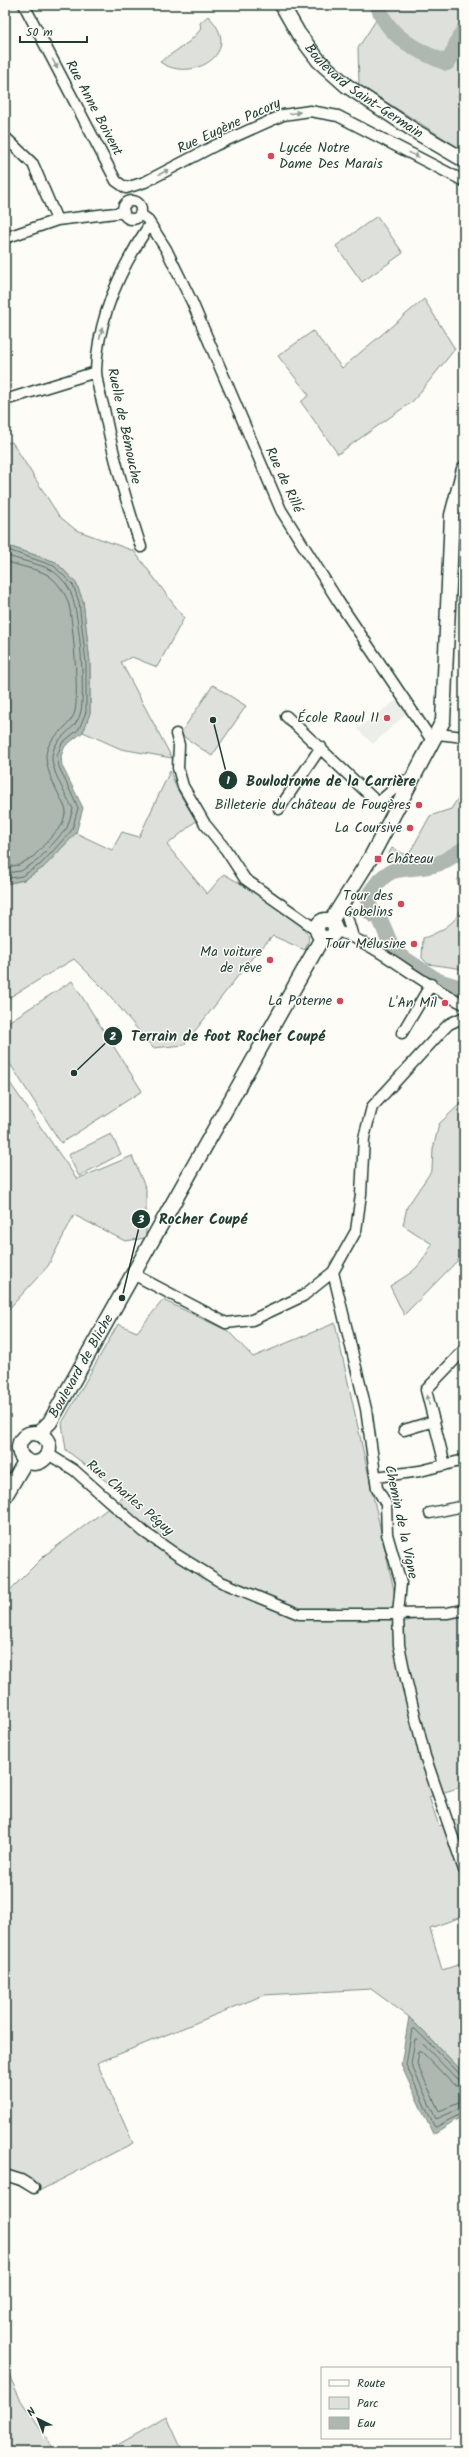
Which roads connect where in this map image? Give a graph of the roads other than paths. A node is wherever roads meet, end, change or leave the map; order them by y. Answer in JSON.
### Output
{"nodes":[{"id":1,"x":24,"y":5,"type":"edge"},
{"id":2,"x":282,"y":5,"type":"edge"},
{"id":3,"x":6,"y":138,"type":"edge"},
{"id":4,"x":464,"y":160,"type":"edge"},
{"id":5,"x":464,"y":181,"type":"edge"},
{"id":6,"x":141,"y":183,"type":"junction"},
{"id":7,"x":126,"y":188,"type":"junction"},
{"id":8,"x":130,"y":206,"type":"junction"},
{"id":9,"x":140,"y":214,"type":"junction"},
{"id":10,"x":57,"y":220,"type":"junction"},
{"id":11,"x":150,"y":224,"type":"junction"},
{"id":12,"x":5,"y":238,"type":"edge"},
{"id":13,"x":96,"y":372,"type":"junction"},
{"id":14,"x":5,"y":400,"type":"edge"},
{"id":15,"x":464,"y":469,"type":"edge"},
{"id":16,"x":140,"y":547,"type":"dead end"},
{"id":17,"x":286,"y":716,"type":"dead end"},
{"id":18,"x":176,"y":734,"type":"dead end"},
{"id":19,"x":464,"y":737,"type":"edge"},
{"id":20,"x":436,"y":738,"type":"junction"},
{"id":21,"x":321,"y":747,"type":"junction"},
{"id":22,"x":413,"y":779,"type":"junction"},
{"id":23,"x":279,"y":809,"type":"dead end"},
{"id":24,"x":343,"y":903,"type":"junction"},
{"id":25,"x":333,"y":926,"type":"junction"},
{"id":26,"x":320,"y":934,"type":"junction"},
{"id":27,"x":353,"y":937,"type":"junction"},
{"id":28,"x":430,"y":984,"type":"junction"},
{"id":29,"x":464,"y":1004,"type":"edge"},
{"id":30,"x":464,"y":1017,"type":"edge"},
{"id":31,"x":402,"y":1033,"type":"dead end"},
{"id":32,"x":333,"y":1272,"type":"junction"},
{"id":33,"x":133,"y":1274,"type":"junction"},
{"id":34,"x":464,"y":1350,"type":"edge"},
{"id":35,"x":434,"y":1421,"type":"junction"},
{"id":36,"x":404,"y":1430,"type":"dead end"},
{"id":37,"x":38,"y":1434,"type":"junction"},
{"id":38,"x":48,"y":1454,"type":"junction"},
{"id":39,"x":26,"y":1460,"type":"junction"},
{"id":40,"x":464,"y":1460,"type":"edge"},
{"id":41,"x":445,"y":1465,"type":"junction"},
{"id":42,"x":376,"y":1477,"type":"junction"},
{"id":43,"x":5,"y":1496,"type":"edge"},
{"id":44,"x":464,"y":1506,"type":"edge"},
{"id":45,"x":430,"y":1512,"type":"dead end"},
{"id":46,"x":464,"y":1610,"type":"edge"},
{"id":47,"x":398,"y":1614,"type":"junction"},
{"id":48,"x":464,"y":1870,"type":"edge"},
{"id":49,"x":5,"y":2175,"type":"edge"},
{"id":50,"x":34,"y":2188,"type":"dead end"}],
"edges":[{"from":1,"to":7,"type":"street","name":"Rue Anne Boivent","one_way":true},
{"from":2,"to":4,"type":"main road","name":"Boulevard Saint-Germain"},
{"from":3,"to":10,"type":"street"},
{"from":6,"to":5,"type":"street","name":"Rue Eugène Pacory","one_way":true},
{"from":6,"to":7,"type":"street","name":"Rue Eugène Pacory"},
{"from":6,"to":8,"type":"street"},
{"from":7,"to":8,"type":"street"},
{"from":8,"to":9,"type":"street"},
{"from":8,"to":9,"type":"street"},
{"from":8,"to":10,"type":"street"},
{"from":9,"to":11,"type":"street","name":"Rue de Rillé"},
{"from":10,"to":12,"type":"street"},
{"from":13,"to":11,"type":"street","name":"Ruelle de Bémouche","one_way":true},
{"from":11,"to":20,"type":"street","name":"Rue de Rillé"},
{"from":13,"to":14,"type":"street"},
{"from":13,"to":16,"type":"street","name":"Ruelle de Bémouche"},
{"from":15,"to":20,"type":"main road"},
{"from":17,"to":21,"type":"street"},
{"from":18,"to":26,"type":"street"},
{"from":19,"to":20,"type":"street"},
{"from":20,"to":22,"type":"main road"},
{"from":21,"to":22,"type":"street"},
{"from":21,"to":23,"type":"street"},
{"from":22,"to":24,"type":"main road"},
{"from":24,"to":25,"type":"main road"},
{"from":24,"to":27,"type":"street"},
{"from":25,"to":26,"type":"main road"},
{"from":25,"to":27,"type":"street"},
{"from":26,"to":33,"type":"main road","name":"Boulevard de Bliche"},
{"from":27,"to":28,"type":"street"},
{"from":28,"to":29,"type":"street"},
{"from":28,"to":31,"type":"street"},
{"from":30,"to":32,"type":"street"},
{"from":32,"to":33,"type":"street"},
{"from":32,"to":42,"type":"street","name":"Chemin de la Vigne"},
{"from":33,"to":37,"type":"main road","name":"Boulevard de Bliche"},
{"from":35,"to":34,"type":"street","one_way":true},
{"from":35,"to":36,"type":"street"},
{"from":35,"to":41,"type":"street"},
{"from":37,"to":38,"type":"main road"},
{"from":37,"to":39,"type":"main road"},
{"from":38,"to":39,"type":"main road"},
{"from":38,"to":47,"type":"street","name":"Rue Charles Péguy"},
{"from":39,"to":43,"type":"main road"},
{"from":40,"to":41,"type":"street"},
{"from":41,"to":42,"type":"street"},
{"from":42,"to":47,"type":"street","name":"Chemin de la Vigne"},
{"from":44,"to":45,"type":"street"},
{"from":46,"to":47,"type":"street","name":"Rue Charles Péguy"},
{"from":47,"to":48,"type":"street","name":"Chemin de la Vigne"},
{"from":49,"to":50,"type":"street"}]}
